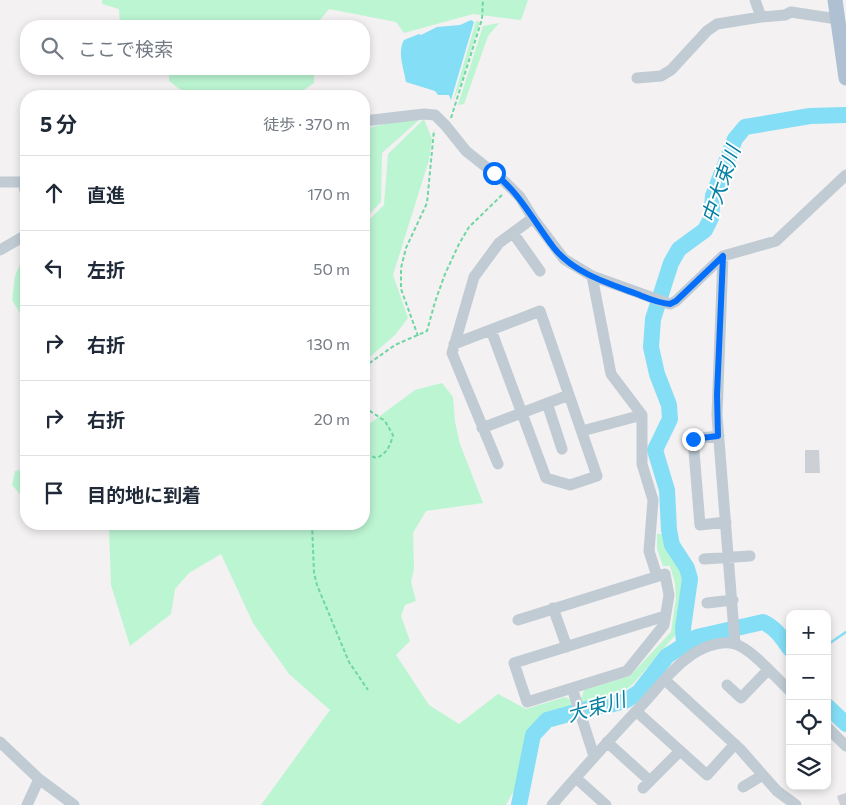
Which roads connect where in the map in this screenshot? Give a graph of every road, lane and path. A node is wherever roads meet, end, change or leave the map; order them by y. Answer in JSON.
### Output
{"nodes":[{"id":1,"x":484,"y":0,"type":"edge"},
{"id":2,"x":755,"y":0,"type":"edge"},
{"id":3,"x":835,"y":0,"type":"edge"},
{"id":4,"x":761,"y":17,"type":"junction"},
{"id":5,"x":837,"y":19,"type":"junction"},
{"id":6,"x":637,"y":78,"type":"dead end"},
{"id":7,"x":846,"y":78,"type":"edge"},
{"id":8,"x":435,"y":115,"type":"junction"},
{"id":9,"x":370,"y":120,"type":"edge"},
{"id":10,"x":449,"y":130,"type":"junction"},
{"id":11,"x":846,"y":175,"type":"edge"},
{"id":12,"x":20,"y":181,"type":"edge"},
{"id":13,"x":0,"y":182,"type":"edge"},
{"id":14,"x":510,"y":186,"type":"junction"},
{"id":15,"x":533,"y":218,"type":"junction"},
{"id":16,"x":513,"y":233,"type":"junction"},
{"id":17,"x":20,"y":238,"type":"edge"},
{"id":18,"x":0,"y":250,"type":"edge"},
{"id":19,"x":723,"y":256,"type":"junction"},
{"id":20,"x":540,"y":271,"type":"dead end"},
{"id":21,"x":592,"y":276,"type":"junction"},
{"id":22,"x":491,"y":330,"type":"junction"},
{"id":23,"x":418,"y":336,"type":"junction"},
{"id":24,"x":454,"y":344,"type":"junction"},
{"id":25,"x":370,"y":363,"type":"edge"},
{"id":26,"x":569,"y":395,"type":"junction"},
{"id":27,"x":546,"y":403,"type":"junction"},
{"id":28,"x":370,"y":411,"type":"edge"},
{"id":29,"x":521,"y":413,"type":"junction"},
{"id":30,"x":642,"y":415,"type":"junction"},
{"id":31,"x":482,"y":428,"type":"junction"},
{"id":32,"x":582,"y":431,"type":"junction"},
{"id":33,"x":718,"y":436,"type":"junction"},
{"id":34,"x":562,"y":449,"type":"dead end"},
{"id":35,"x":370,"y":455,"type":"edge"},
{"id":36,"x":498,"y":464,"type":"dead end"},
{"id":37,"x":726,"y":522,"type":"junction"},
{"id":38,"x":312,"y":530,"type":"edge"},
{"id":39,"x":750,"y":556,"type":"dead end"},
{"id":40,"x":729,"y":557,"type":"junction"},
{"id":41,"x":704,"y":559,"type":"dead end"},
{"id":42,"x":657,"y":576,"type":"junction"},
{"id":43,"x":733,"y":600,"type":"junction"},
{"id":44,"x":706,"y":603,"type":"dead end"},
{"id":45,"x":554,"y":608,"type":"junction"},
{"id":46,"x":665,"y":616,"type":"junction"},
{"id":47,"x":518,"y":620,"type":"dead end"},
{"id":48,"x":735,"y":640,"type":"junction"},
{"id":49,"x":567,"y":647,"type":"junction"},
{"id":50,"x":768,"y":670,"type":"junction"},
{"id":51,"x":665,"y":680,"type":"junction"},
{"id":52,"x":727,"y":685,"type":"dead end"},
{"id":53,"x":786,"y":687,"type":"edge"},
{"id":54,"x":368,"y":690,"type":"dead end"},
{"id":55,"x":573,"y":693,"type":"junction"},
{"id":56,"x":636,"y":711,"type":"junction"},
{"id":57,"x":831,"y":731,"type":"edge"},
{"id":58,"x":0,"y":742,"type":"edge"},
{"id":59,"x":607,"y":742,"type":"junction"},
{"id":60,"x":735,"y":744,"type":"junction"},
{"id":61,"x":846,"y":746,"type":"edge"},
{"id":62,"x":680,"y":751,"type":"junction"},
{"id":63,"x":594,"y":756,"type":"junction"},
{"id":64,"x":762,"y":774,"type":"junction"},
{"id":65,"x":576,"y":778,"type":"junction"},
{"id":66,"x":39,"y":779,"type":"junction"},
{"id":67,"x":743,"y":786,"type":"dead end"},
{"id":68,"x":27,"y":805,"type":"edge"},
{"id":69,"x":74,"y":805,"type":"edge"},
{"id":70,"x":552,"y":805,"type":"edge"},
{"id":71,"x":606,"y":805,"type":"edge"},
{"id":72,"x":796,"y":805,"type":"edge"}],
"edges":[{"from":1,"to":10,"type":"path"},
{"from":2,"to":4,"type":"street"},
{"from":3,"to":5,"type":"main road"},
{"from":4,"to":5,"type":"street"},
{"from":4,"to":6,"type":"street"},
{"from":5,"to":7,"type":"main road"},
{"from":8,"to":9,"type":"street"},
{"from":8,"to":10,"type":"street"},
{"from":8,"to":23,"type":"path"},
{"from":10,"to":14,"type":"street"},
{"from":11,"to":19,"type":"street"},
{"from":12,"to":13,"type":"street"},
{"from":14,"to":15,"type":"street"},
{"from":14,"to":23,"type":"path"},
{"from":15,"to":16,"type":"street"},
{"from":15,"to":21,"type":"street"},
{"from":16,"to":20,"type":"street"},
{"from":16,"to":24,"type":"street"},
{"from":17,"to":18,"type":"street"},
{"from":19,"to":21,"type":"street"},
{"from":19,"to":33,"type":"street"},
{"from":21,"to":30,"type":"street"},
{"from":22,"to":24,"type":"street"},
{"from":22,"to":26,"type":"street"},
{"from":22,"to":29,"type":"street"},
{"from":23,"to":25,"type":"path"},
{"from":24,"to":31,"type":"street"},
{"from":26,"to":27,"type":"street"},
{"from":26,"to":32,"type":"street"},
{"from":27,"to":29,"type":"street"},
{"from":27,"to":34,"type":"street"},
{"from":28,"to":35,"type":"path"},
{"from":29,"to":31,"type":"street"},
{"from":29,"to":32,"type":"street"},
{"from":30,"to":32,"type":"street"},
{"from":30,"to":42,"type":"street"},
{"from":31,"to":36,"type":"street"},
{"from":33,"to":37,"type":"street"},
{"from":33,"to":37,"type":"street"},
{"from":37,"to":40,"type":"street"},
{"from":38,"to":54,"type":"path"},
{"from":39,"to":40,"type":"street"},
{"from":40,"to":41,"type":"street"},
{"from":40,"to":43,"type":"street"},
{"from":42,"to":45,"type":"street"},
{"from":42,"to":46,"type":"street"},
{"from":43,"to":44,"type":"street"},
{"from":43,"to":48,"type":"street"},
{"from":45,"to":47,"type":"street"},
{"from":45,"to":49,"type":"street"},
{"from":46,"to":49,"type":"street"},
{"from":46,"to":55,"type":"street"},
{"from":48,"to":50,"type":"street"},
{"from":48,"to":51,"type":"street"},
{"from":49,"to":55,"type":"street"},
{"from":50,"to":52,"type":"street"},
{"from":50,"to":53,"type":"street"},
{"from":51,"to":56,"type":"street"},
{"from":51,"to":60,"type":"street"},
{"from":55,"to":63,"type":"street"},
{"from":56,"to":59,"type":"street"},
{"from":56,"to":62,"type":"street"},
{"from":57,"to":61,"type":"street"},
{"from":58,"to":66,"type":"street"},
{"from":59,"to":62,"type":"street"},
{"from":59,"to":63,"type":"street"},
{"from":60,"to":62,"type":"street"},
{"from":60,"to":64,"type":"street"},
{"from":63,"to":65,"type":"street"},
{"from":64,"to":67,"type":"street"},
{"from":64,"to":72,"type":"street"},
{"from":65,"to":70,"type":"street"},
{"from":65,"to":71,"type":"street"},
{"from":66,"to":68,"type":"street"},
{"from":66,"to":69,"type":"street"}]}
